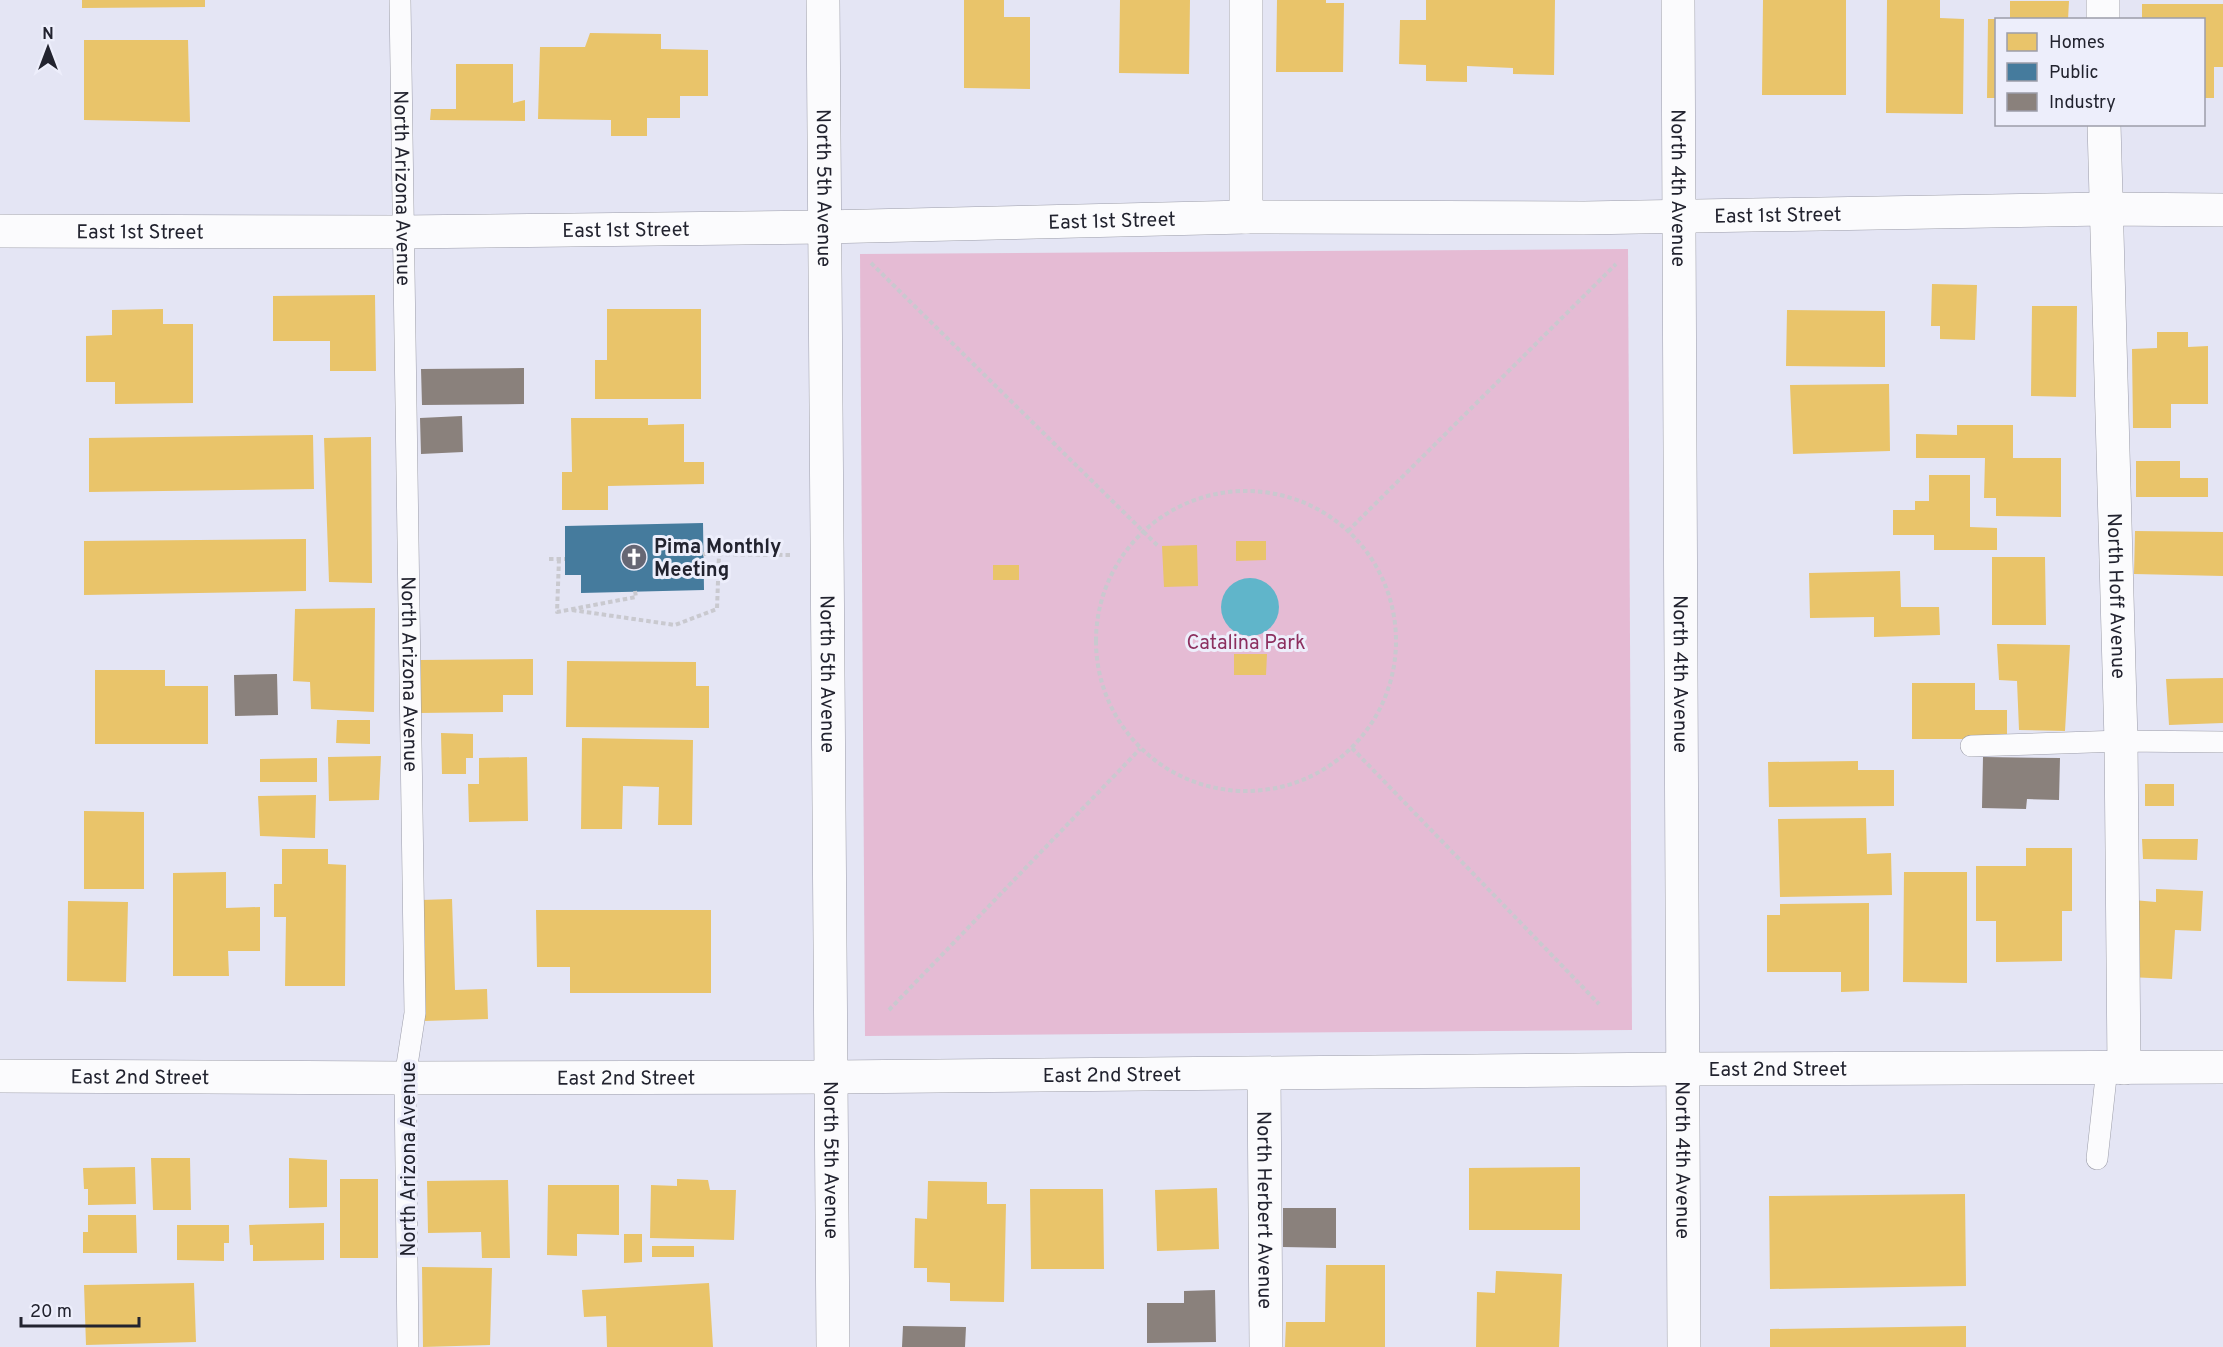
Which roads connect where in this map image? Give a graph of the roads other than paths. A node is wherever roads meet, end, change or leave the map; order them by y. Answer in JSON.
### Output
{"nodes":[{"id":1,"x":400,"y":0,"type":"edge"},
{"id":2,"x":823,"y":0,"type":"edge"},
{"id":3,"x":1246,"y":0,"type":"edge"},
{"id":4,"x":1678,"y":0,"type":"edge"},
{"id":5,"x":2103,"y":0,"type":"edge"},
{"id":6,"x":2103,"y":18,"type":"edge"},
{"id":7,"x":2104,"y":126,"type":"edge"},
{"id":8,"x":2105,"y":209,"type":"junction"},
{"id":9,"x":2223,"y":210,"type":"edge"},
{"id":10,"x":1678,"y":215,"type":"junction"},
{"id":11,"x":1246,"y":217,"type":"junction"},
{"id":12,"x":824,"y":227,"type":"junction"},
{"id":13,"x":0,"y":231,"type":"edge"},
{"id":14,"x":402,"y":232,"type":"junction"},
{"id":15,"x":2121,"y":741,"type":"junction"},
{"id":16,"x":2223,"y":742,"type":"edge"},
{"id":17,"x":1971,"y":746,"type":"dead end"},
{"id":18,"x":2223,"y":1067,"type":"edge"},
{"id":19,"x":2116,"y":1068,"type":"junction"},
{"id":20,"x":1682,"y":1069,"type":"junction"},
{"id":21,"x":1264,"y":1074,"type":"junction"},
{"id":22,"x":0,"y":1076,"type":"edge"},
{"id":23,"x":832,"y":1077,"type":"junction"},
{"id":24,"x":405,"y":1078,"type":"junction"},
{"id":25,"x":2097,"y":1159,"type":"dead end"},
{"id":26,"x":408,"y":1347,"type":"edge"},
{"id":27,"x":833,"y":1347,"type":"edge"},
{"id":28,"x":1266,"y":1347,"type":"edge"},
{"id":29,"x":1684,"y":1347,"type":"edge"}],
"edges":[{"from":1,"to":14,"type":"lane","name":"North Arizona Avenue"},
{"from":2,"to":12,"type":"street","name":"North 5th Avenue"},
{"from":3,"to":11,"type":"street"},
{"from":4,"to":10,"type":"street","name":"North 4th Avenue"},
{"from":5,"to":6,"type":"street"},
{"from":7,"to":8,"type":"street","name":"North Hoff Avenue"},
{"from":8,"to":9,"type":"street","name":"East 1st Street"},
{"from":8,"to":10,"type":"street","name":"East 1st Street"},
{"from":8,"to":15,"type":"street","name":"North Hoff Avenue"},
{"from":10,"to":11,"type":"street","name":"East 1st Street"},
{"from":10,"to":20,"type":"street","name":"North 4th Avenue"},
{"from":11,"to":12,"type":"street","name":"East 1st Street"},
{"from":12,"to":14,"type":"street","name":"East 1st Street"},
{"from":12,"to":23,"type":"street","name":"North 5th Avenue"},
{"from":13,"to":14,"type":"street","name":"East 1st Street"},
{"from":14,"to":24,"type":"lane","name":"North Arizona Avenue"},
{"from":15,"to":16,"type":"lane"},
{"from":15,"to":17,"type":"lane"},
{"from":15,"to":19,"type":"street","name":"North Hoff Avenue"},
{"from":18,"to":19,"type":"street","name":"East 2nd Street"},
{"from":19,"to":20,"type":"street","name":"East 2nd Street"},
{"from":19,"to":25,"type":"lane"},
{"from":20,"to":21,"type":"street","name":"East 2nd Street"},
{"from":20,"to":29,"type":"street","name":"North 4th Avenue"},
{"from":21,"to":23,"type":"street","name":"East 2nd Street"},
{"from":21,"to":28,"type":"street","name":"North Herbert Avenue"},
{"from":22,"to":24,"type":"street","name":"East 2nd Street"},
{"from":23,"to":24,"type":"street","name":"East 2nd Street"},
{"from":23,"to":27,"type":"street","name":"North 5th Avenue"},
{"from":24,"to":26,"type":"lane","name":"North Arizona Avenue"}]}
